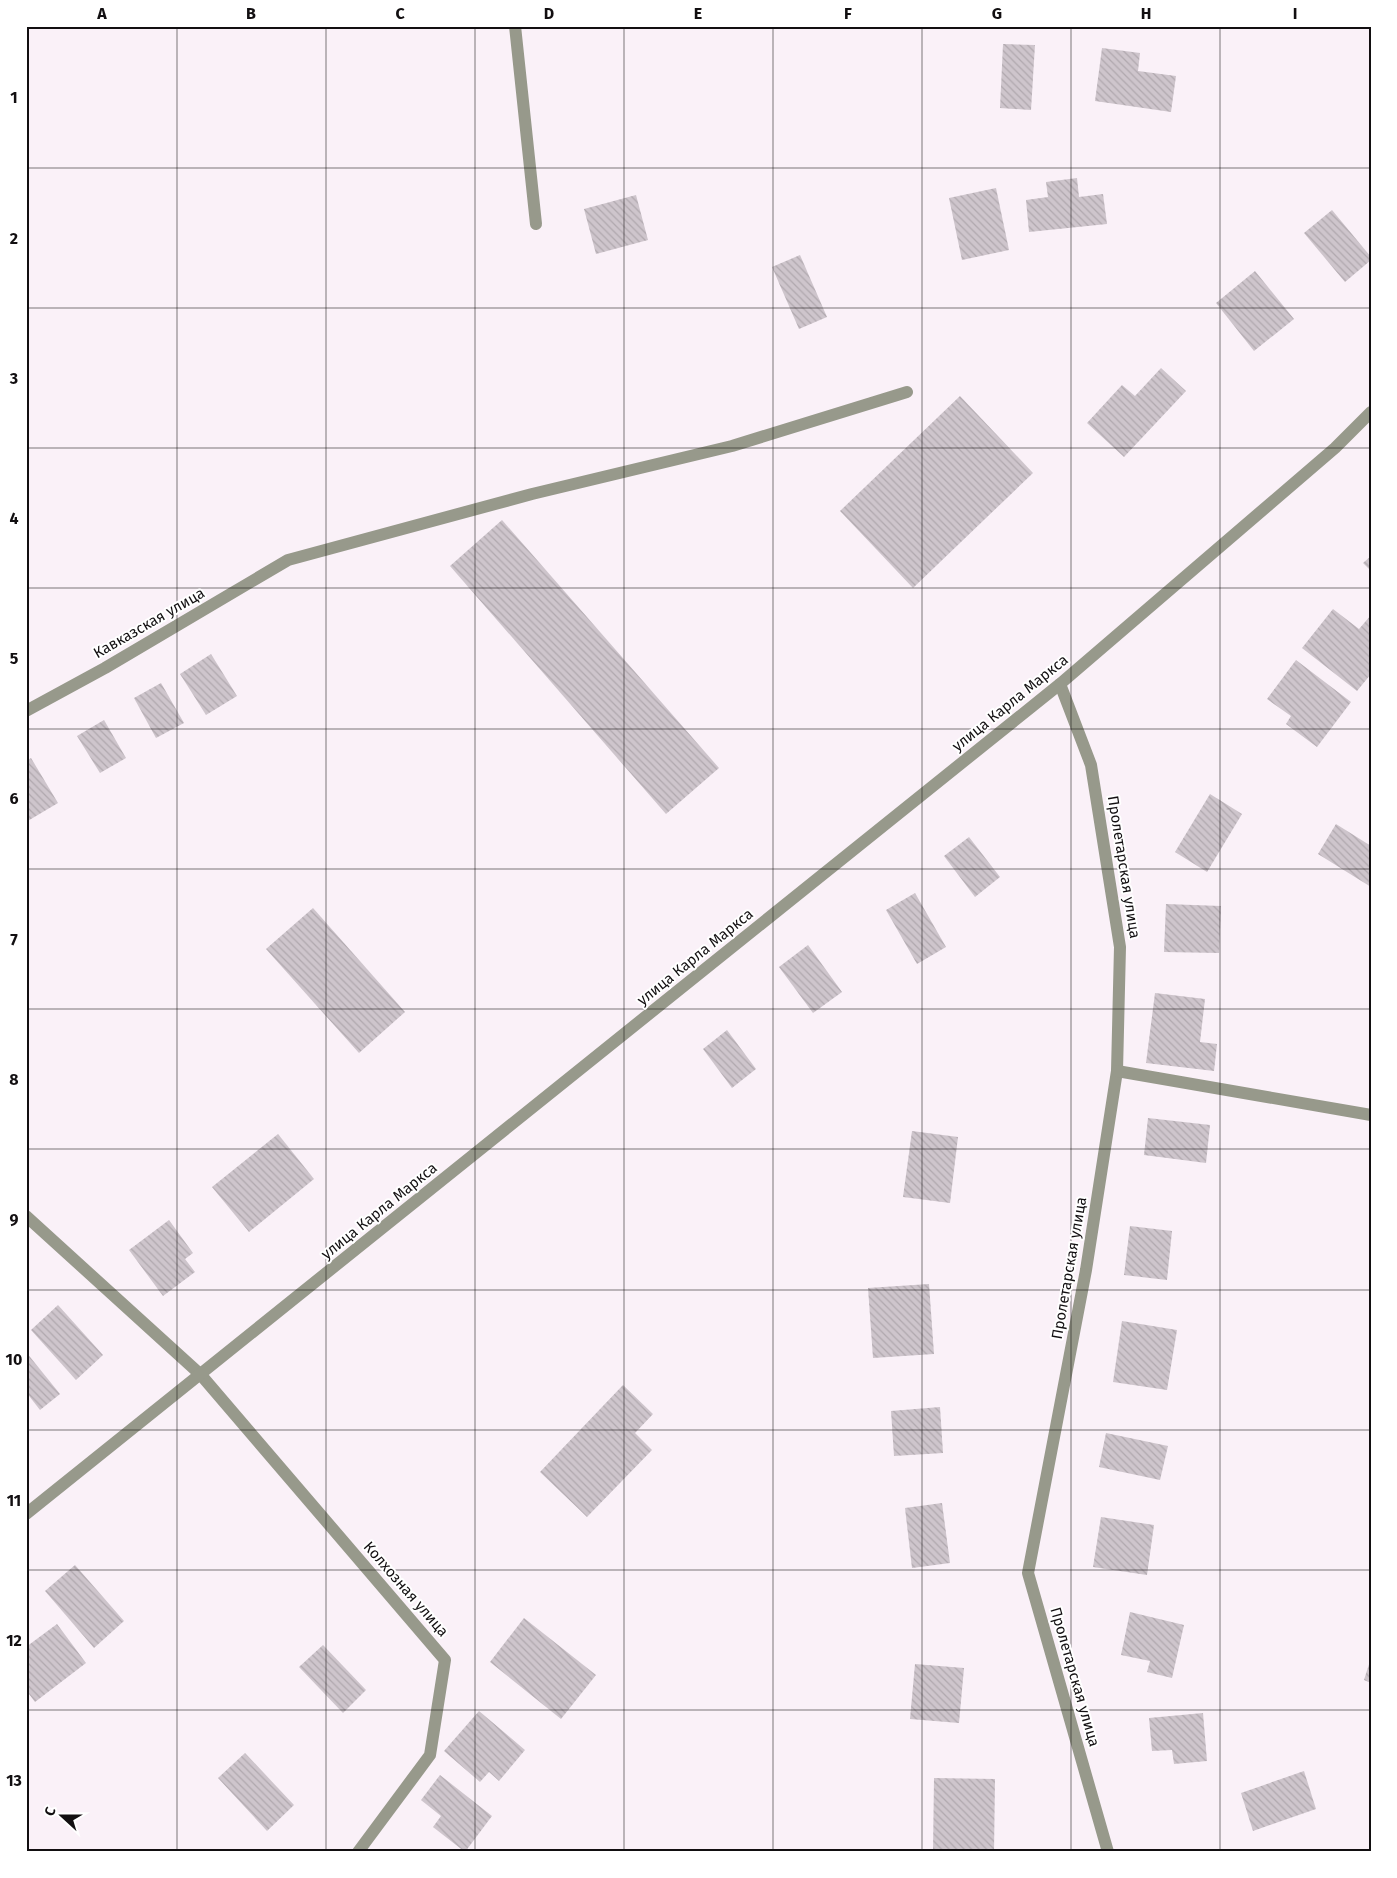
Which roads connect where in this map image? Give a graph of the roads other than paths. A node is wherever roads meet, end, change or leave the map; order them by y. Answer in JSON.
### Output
{"nodes":[{"id":1,"x":515,"y":26,"type":"edge"},
{"id":2,"x":536,"y":224,"type":"dead end"},
{"id":3,"x":907,"y":392,"type":"dead end"},
{"id":4,"x":1371,"y":412,"type":"edge"},
{"id":5,"x":1060,"y":684,"type":"junction"},
{"id":6,"x":26,"y":711,"type":"edge"},
{"id":7,"x":1117,"y":1070,"type":"junction"},
{"id":8,"x":1371,"y":1115,"type":"edge"},
{"id":9,"x":26,"y":1216,"type":"edge"},
{"id":10,"x":201,"y":1375,"type":"junction"},
{"id":11,"x":26,"y":1514,"type":"edge"},
{"id":12,"x":358,"y":1852,"type":"edge"},
{"id":13,"x":1108,"y":1852,"type":"edge"}],
"edges":[{"from":1,"to":2,"type":"street"},
{"from":3,"to":6,"type":"street","name":"Кавказская улица"},
{"from":4,"to":5,"type":"street","name":"улица Карла Маркса"},
{"from":5,"to":7,"type":"street","name":"Пролетарская улица"},
{"from":5,"to":10,"type":"street","name":"улица Карла Маркса"},
{"from":7,"to":8,"type":"street"},
{"from":7,"to":13,"type":"street","name":"Пролетарская улица"},
{"from":9,"to":10,"type":"street","name":"Колхозная улица"},
{"from":10,"to":11,"type":"street","name":"улица Карла Маркса"},
{"from":10,"to":12,"type":"street","name":"Колхозная улица"}]}
